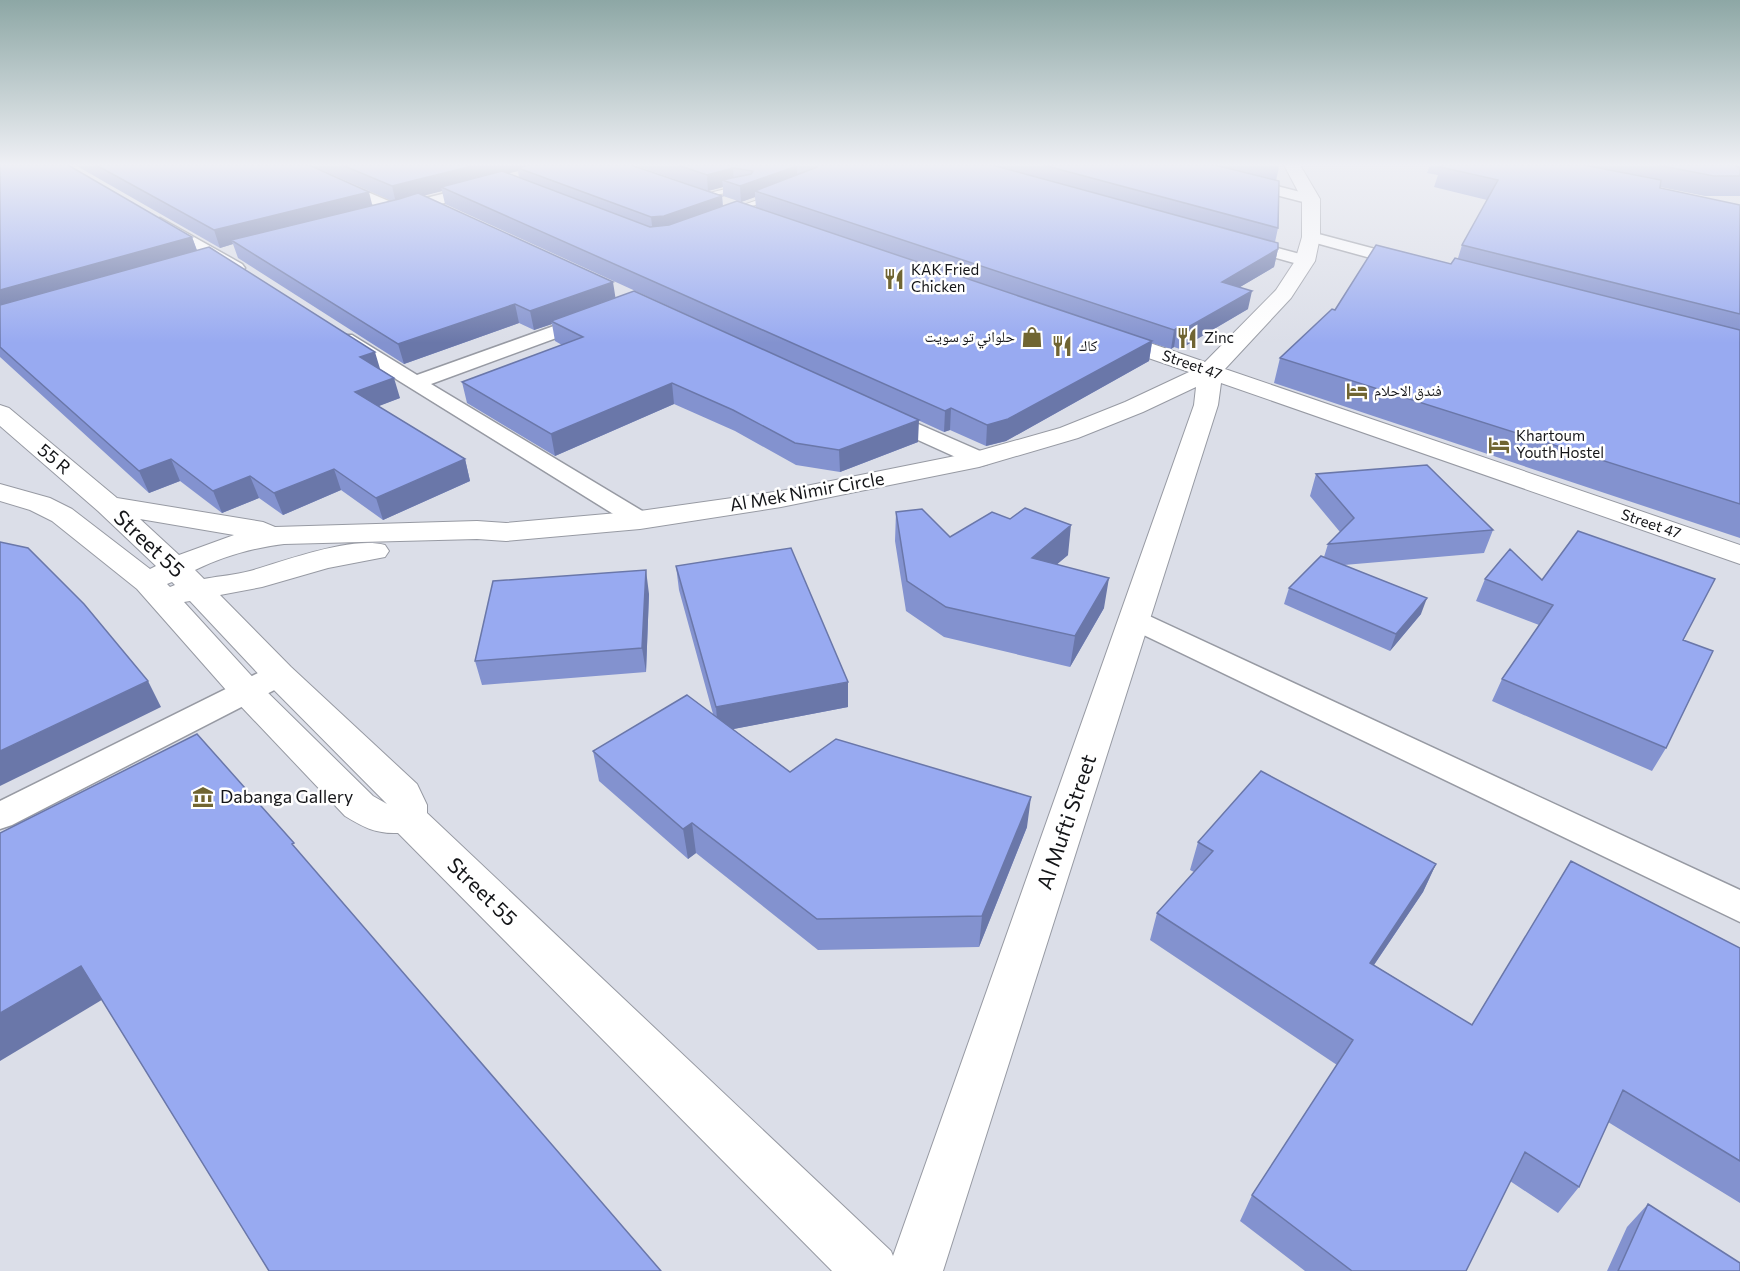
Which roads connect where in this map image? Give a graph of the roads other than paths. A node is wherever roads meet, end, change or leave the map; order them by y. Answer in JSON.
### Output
{"nodes":[{"id":1,"x":161,"y":224,"type":"edge"},
{"id":2,"x":1309,"y":224,"type":"edge"},
{"id":3,"x":1227,"y":239,"type":"edge"},
{"id":4,"x":1308,"y":249,"type":"junction"},
{"id":5,"x":241,"y":251,"type":"edge"},
{"id":6,"x":218,"y":256,"type":"junction"},
{"id":7,"x":196,"y":263,"type":"edge"},
{"id":8,"x":1424,"y":267,"type":"edge"},
{"id":9,"x":248,"y":276,"type":"edge"},
{"id":10,"x":613,"y":310,"type":"edge"},
{"id":11,"x":326,"y":326,"type":"edge"},
{"id":12,"x":1087,"y":329,"type":"edge"},
{"id":13,"x":1210,"y":371,"type":"junction"},
{"id":14,"x":415,"y":383,"type":"junction"},
{"id":15,"x":871,"y":410,"type":"edge"},
{"id":16,"x":0,"y":413,"type":"edge"},
{"id":17,"x":979,"y":459,"type":"junction"},
{"id":18,"x":0,"y":492,"type":"edge"},
{"id":19,"x":108,"y":505,"type":"junction"},
{"id":20,"x":640,"y":520,"type":"junction"},
{"id":21,"x":506,"y":532,"type":"junction"},
{"id":22,"x":284,"y":535,"type":"junction"},
{"id":23,"x":1740,"y":555,"type":"edge"},
{"id":24,"x":278,"y":573,"type":"junction"},
{"id":25,"x":170,"y":584,"type":"junction"},
{"id":26,"x":1135,"y":620,"type":"junction"},
{"id":27,"x":244,"y":639,"type":"junction"},
{"id":28,"x":279,"y":675,"type":"junction"},
{"id":29,"x":246,"y":691,"type":"junction"},
{"id":30,"x":0,"y":816,"type":"edge"},
{"id":31,"x":407,"y":818,"type":"junction"},
{"id":32,"x":1740,"y":907,"type":"edge"},
{"id":33,"x":871,"y":1271,"type":"edge"},
{"id":34,"x":915,"y":1271,"type":"edge"}],
"edges":[{"from":1,"to":6,"type":"street"},
{"from":2,"to":4,"type":"street"},
{"from":3,"to":4,"type":"street"},
{"from":4,"to":8,"type":"street"},
{"from":4,"to":13,"type":"street","name":"Al Mek Nimir Circle"},
{"from":5,"to":6,"type":"street"},
{"from":6,"to":7,"type":"street"},
{"from":6,"to":9,"type":"street"},
{"from":10,"to":14,"type":"street"},
{"from":11,"to":14,"type":"street"},
{"from":12,"to":13,"type":"street","name":"Street 47"},
{"from":13,"to":17,"type":"street","name":"Al Mek Nimir Circle"},
{"from":13,"to":23,"type":"street","name":"Street 47"},
{"from":13,"to":26,"type":"street","name":"Al Mufti Street"},
{"from":14,"to":20,"type":"street"},
{"from":15,"to":17,"type":"street"},
{"from":16,"to":19,"type":"street","name":"55 R"},
{"from":17,"to":20,"type":"street","name":"Al Mek Nimir Circle"},
{"from":18,"to":25,"type":"street"},
{"from":19,"to":22,"type":"street"},
{"from":19,"to":25,"type":"street","name":"Street 55"},
{"from":20,"to":21,"type":"street","name":"Al Mek Nimir Circle"},
{"from":21,"to":22,"type":"street","name":"Al Mek Nimir Circle"},
{"from":21,"to":24,"type":"street"},
{"from":22,"to":25,"type":"street","name":"Al Mek Nimir Circle"},
{"from":24,"to":25,"type":"street"},
{"from":24,"to":27,"type":"street"},
{"from":25,"to":27,"type":"street","name":"Street 55"},
{"from":25,"to":29,"type":"street"},
{"from":26,"to":32,"type":"street"},
{"from":26,"to":34,"type":"street","name":"Al Mufti Street"},
{"from":27,"to":28,"type":"street","name":"Street 55"},
{"from":28,"to":29,"type":"street"},
{"from":28,"to":31,"type":"street","name":"Street 55"},
{"from":29,"to":30,"type":"street"},
{"from":29,"to":31,"type":"street"},
{"from":31,"to":33,"type":"street","name":"Street 55"}]}
